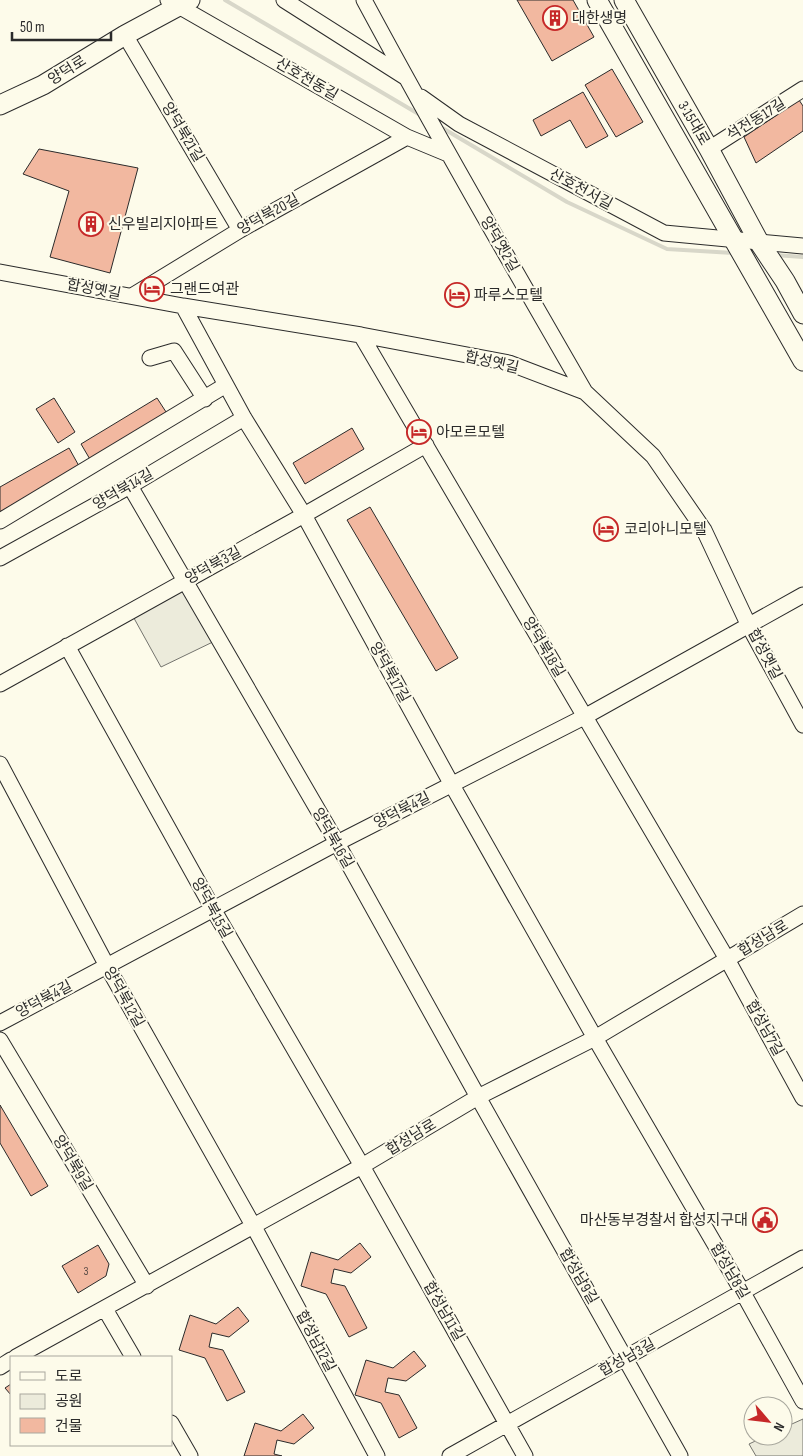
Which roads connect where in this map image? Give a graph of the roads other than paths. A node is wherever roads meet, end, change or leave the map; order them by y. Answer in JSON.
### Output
{"nodes":[{"id":1,"x":284,"y":0,"type":"edge"},
{"id":2,"x":364,"y":0,"type":"edge"},
{"id":3,"x":596,"y":0,"type":"edge"},
{"id":4,"x":624,"y":0,"type":"edge"},
{"id":5,"x":181,"y":2,"type":"edge"},
{"id":6,"x":125,"y":35,"type":"junction"},
{"id":7,"x":406,"y":77,"type":"junction"},
{"id":8,"x":803,"y":89,"type":"edge"},
{"id":9,"x":421,"y":101,"type":"junction"},
{"id":10,"x":0,"y":106,"type":"edge"},
{"id":11,"x":407,"y":136,"type":"junction"},
{"id":12,"x":709,"y":149,"type":"junction"},
{"id":13,"x":447,"y":151,"type":"junction"},
{"id":14,"x":240,"y":230,"type":"junction"},
{"id":15,"x":734,"y":242,"type":"junction"},
{"id":16,"x":761,"y":244,"type":"junction"},
{"id":17,"x":803,"y":246,"type":"edge"},
{"id":18,"x":0,"y":272,"type":"edge"},
{"id":19,"x":793,"y":289,"type":"edge"},
{"id":20,"x":132,"y":296,"type":"junction"},
{"id":21,"x":183,"y":306,"type":"junction"},
{"id":22,"x":803,"y":314,"type":"edge"},
{"id":23,"x":361,"y":335,"type":"junction"},
{"id":24,"x":150,"y":358,"type":"dead end"},
{"id":25,"x":803,"y":361,"type":"edge"},
{"id":26,"x":226,"y":385,"type":"junction"},
{"id":27,"x":585,"y":392,"type":"junction"},
{"id":28,"x":205,"y":399,"type":"junction"},
{"id":29,"x":244,"y":418,"type":"junction"},
{"id":30,"x":426,"y":445,"type":"junction"},
{"id":31,"x":130,"y":486,"type":"junction"},
{"id":32,"x":304,"y":515,"type":"junction"},
{"id":33,"x":0,"y":521,"type":"edge"},
{"id":34,"x":0,"y":558,"type":"edge"},
{"id":35,"x":185,"y":580,"type":"junction"},
{"id":36,"x":803,"y":594,"type":"edge"},
{"id":37,"x":749,"y":626,"type":"junction"},
{"id":38,"x":67,"y":646,"type":"junction"},
{"id":39,"x":0,"y":684,"type":"edge"},
{"id":40,"x":586,"y":716,"type":"junction"},
{"id":41,"x":803,"y":725,"type":"edge"},
{"id":42,"x":0,"y":764,"type":"edge"},
{"id":43,"x":452,"y":785,"type":"junction"},
{"id":44,"x":337,"y":843,"type":"junction"},
{"id":45,"x":213,"y":909,"type":"junction"},
{"id":46,"x":803,"y":914,"type":"edge"},
{"id":47,"x":727,"y":959,"type":"junction"},
{"id":48,"x":107,"y":966,"type":"junction"},
{"id":49,"x":0,"y":1023,"type":"edge"},
{"id":50,"x":595,"y":1038,"type":"junction"},
{"id":51,"x":0,"y":1040,"type":"edge"},
{"id":52,"x":478,"y":1097,"type":"junction"},
{"id":53,"x":803,"y":1098,"type":"edge"},
{"id":54,"x":362,"y":1166,"type":"junction"},
{"id":55,"x":254,"y":1227,"type":"junction"},
{"id":56,"x":803,"y":1258,"type":"edge"},
{"id":57,"x":147,"y":1286,"type":"junction"},
{"id":58,"x":742,"y":1291,"type":"junction"},
{"id":59,"x":106,"y":1309,"type":"junction"},
{"id":60,"x":16,"y":1356,"type":"edge"},
{"id":61,"x":132,"y":1356,"type":"edge"},
{"id":62,"x":626,"y":1358,"type":"junction"},
{"id":63,"x":803,"y":1401,"type":"edge"},
{"id":64,"x":508,"y":1424,"type":"junction"},
{"id":65,"x":172,"y":1425,"type":"edge"},
{"id":66,"x":190,"y":1456,"type":"edge"},
{"id":67,"x":378,"y":1456,"type":"edge"},
{"id":68,"x":450,"y":1456,"type":"edge"},
{"id":69,"x":526,"y":1456,"type":"edge"},
{"id":70,"x":680,"y":1456,"type":"edge"}],
"edges":[{"from":1,"to":7,"type":"street"},
{"from":2,"to":7,"type":"street"},
{"from":3,"to":15,"type":"main road","name":"3·15대로"},
{"from":4,"to":12,"type":"main road","name":"3·15대로"},
{"from":5,"to":6,"type":"main road","name":"양덕로"},
{"from":5,"to":11,"type":"street","name":"산호천동길"},
{"from":6,"to":10,"type":"main road","name":"양덕로"},
{"from":6,"to":14,"type":"street","name":"양덕북21길"},
{"from":7,"to":9,"type":"street"},
{"from":8,"to":12,"type":"street","name":"석전동17길"},
{"from":9,"to":13,"type":"street","name":"양덕옛2길"},
{"from":9,"to":15,"type":"street","name":"산호천서길"},
{"from":11,"to":13,"type":"street","name":"산호천동길"},
{"from":11,"to":14,"type":"street","name":"양덕북20길"},
{"from":12,"to":16,"type":"main road","name":"3·15대로"},
{"from":13,"to":27,"type":"street","name":"양덕옛2길"},
{"from":14,"to":20,"type":"street","name":"양덕북20길"},
{"from":15,"to":16,"type":"street","name":"산호천서길"},
{"from":15,"to":25,"type":"main road","name":"3·15대로"},
{"from":16,"to":17,"type":"street","name":"산호천서길"},
{"from":16,"to":19,"type":"main road","name":"3·15대로"},
{"from":18,"to":20,"type":"street","name":"합성옛길"},
{"from":19,"to":22,"type":"main road"},
{"from":20,"to":21,"type":"street","name":"합성옛길"},
{"from":21,"to":23,"type":"street","name":"합성옛길"},
{"from":21,"to":26,"type":"street","name":"양덕북17길"},
{"from":23,"to":27,"type":"street","name":"합성옛길"},
{"from":23,"to":30,"type":"street","name":"양덕북18길"},
{"from":24,"to":28,"type":"street"},
{"from":26,"to":28,"type":"street"},
{"from":26,"to":29,"type":"street","name":"양덕북17길"},
{"from":27,"to":37,"type":"street","name":"합성옛길"},
{"from":28,"to":33,"type":"street"},
{"from":29,"to":31,"type":"street","name":"양덕북14길"},
{"from":29,"to":32,"type":"street","name":"양덕북17길"},
{"from":30,"to":32,"type":"street","name":"양덕북3길"},
{"from":30,"to":40,"type":"street","name":"양덕북18길"},
{"from":31,"to":34,"type":"street","name":"양덕북14길"},
{"from":31,"to":35,"type":"street","name":"양덕북16길"},
{"from":32,"to":35,"type":"street","name":"양덕북3길"},
{"from":32,"to":43,"type":"street","name":"양덕북17길"},
{"from":35,"to":38,"type":"street","name":"양덕북3길"},
{"from":35,"to":44,"type":"street","name":"양덕북16길"},
{"from":36,"to":37,"type":"street","name":"양덕북4길"},
{"from":37,"to":40,"type":"street","name":"양덕북4길"},
{"from":37,"to":41,"type":"street","name":"합성옛길"},
{"from":38,"to":39,"type":"street","name":"양덕북3길"},
{"from":38,"to":45,"type":"street","name":"양덕북15길"},
{"from":40,"to":43,"type":"street","name":"양덕북4길"},
{"from":40,"to":47,"type":"street","name":"양덕북18길"},
{"from":42,"to":48,"type":"street","name":"양덕북12길"},
{"from":43,"to":44,"type":"street","name":"양덕북4길"},
{"from":43,"to":50,"type":"street","name":"양덕북17길"},
{"from":44,"to":45,"type":"street","name":"양덕북4길"},
{"from":44,"to":52,"type":"street","name":"양덕북16길"},
{"from":45,"to":48,"type":"street","name":"양덕북4길"},
{"from":45,"to":54,"type":"street","name":"양덕북15길"},
{"from":46,"to":47,"type":"street","name":"합성남로"},
{"from":47,"to":50,"type":"street","name":"합성남로"},
{"from":47,"to":53,"type":"street","name":"합성남7길"},
{"from":48,"to":49,"type":"street","name":"양덕북4길"},
{"from":48,"to":55,"type":"street","name":"양덕북12길"},
{"from":50,"to":52,"type":"street","name":"합성남로"},
{"from":50,"to":58,"type":"street","name":"합성남8길"},
{"from":51,"to":57,"type":"street","name":"양덕북9길"},
{"from":52,"to":54,"type":"street","name":"합성남로"},
{"from":52,"to":62,"type":"street","name":"합성남9길"},
{"from":54,"to":55,"type":"street","name":"합성남로"},
{"from":54,"to":64,"type":"street","name":"합성남11길"},
{"from":55,"to":57,"type":"street","name":"합성남로"},
{"from":55,"to":67,"type":"street","name":"합성남12길"},
{"from":56,"to":58,"type":"street","name":"합성남3길"},
{"from":57,"to":59,"type":"street","name":"합성남로"},
{"from":58,"to":62,"type":"street","name":"합성남3길"},
{"from":58,"to":63,"type":"street","name":"합성남8길"},
{"from":59,"to":60,"type":"street","name":"합성남로"},
{"from":59,"to":61,"type":"street"},
{"from":62,"to":64,"type":"street","name":"합성남3길"},
{"from":62,"to":70,"type":"street","name":"합성남9길"},
{"from":64,"to":68,"type":"street","name":"합성남3길"},
{"from":64,"to":69,"type":"street","name":"합성남11길"},
{"from":65,"to":66,"type":"street"}]}
